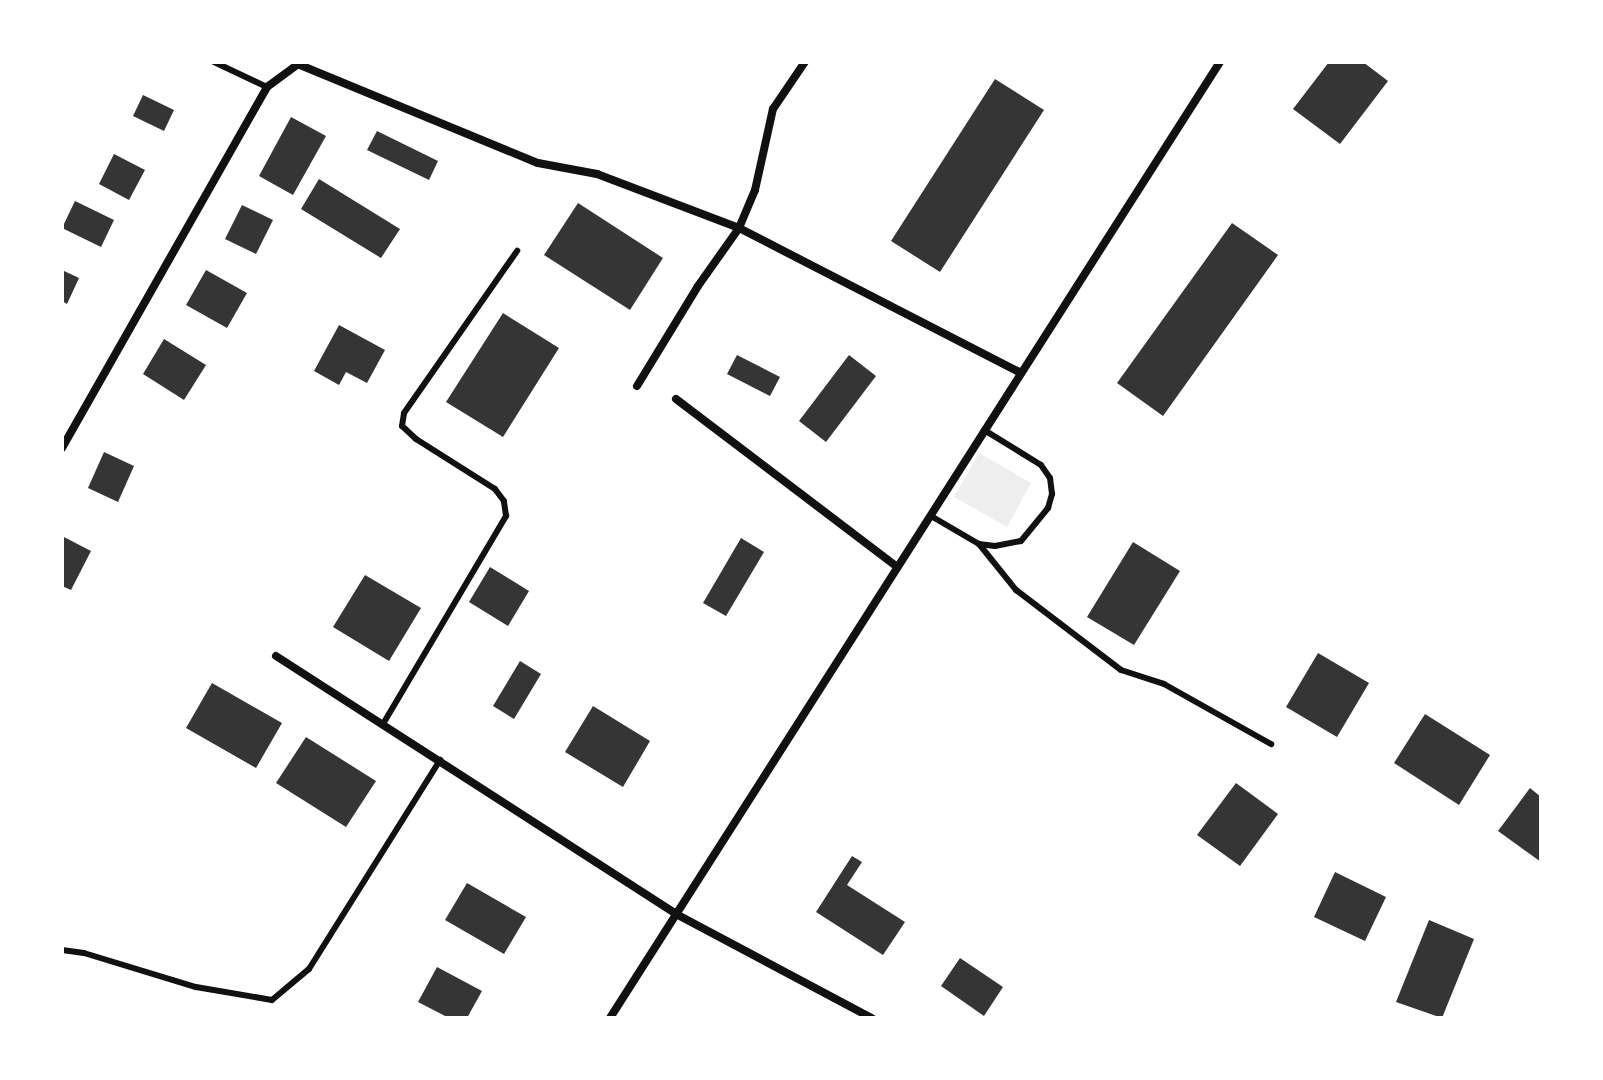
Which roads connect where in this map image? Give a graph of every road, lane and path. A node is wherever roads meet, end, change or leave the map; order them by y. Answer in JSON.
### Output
{"nodes":[{"id":1,"x":214,"y":62,"type":"edge"},
{"id":2,"x":805,"y":62,"type":"edge"},
{"id":3,"x":1220,"y":62,"type":"edge"},
{"id":4,"x":301,"y":63,"type":"edge"},
{"id":5,"x":267,"y":87,"type":"junction"},
{"id":6,"x":739,"y":228,"type":"junction"},
{"id":7,"x":517,"y":251,"type":"dead end"},
{"id":8,"x":1021,"y":373,"type":"junction"},
{"id":9,"x":637,"y":386,"type":"dead end"},
{"id":10,"x":676,"y":399,"type":"dead end"},
{"id":11,"x":984,"y":430,"type":"junction"},
{"id":12,"x":62,"y":448,"type":"edge"},
{"id":13,"x":931,"y":516,"type":"junction"},
{"id":14,"x":979,"y":544,"type":"junction"},
{"id":15,"x":897,"y":567,"type":"junction"},
{"id":16,"x":276,"y":656,"type":"dead end"},
{"id":17,"x":383,"y":724,"type":"junction"},
{"id":18,"x":1271,"y":744,"type":"dead end"},
{"id":19,"x":440,"y":760,"type":"junction"},
{"id":20,"x":676,"y":914,"type":"junction"},
{"id":21,"x":62,"y":950,"type":"edge"},
{"id":22,"x":610,"y":1018,"type":"edge"},
{"id":23,"x":872,"y":1018,"type":"edge"}],
"edges":[{"from":1,"to":5,"type":"lane"},
{"from":2,"to":6,"type":"street"},
{"from":3,"to":8,"type":"street"},
{"from":4,"to":5,"type":"street"},
{"from":4,"to":6,"type":"street"},
{"from":5,"to":12,"type":"street"},
{"from":6,"to":8,"type":"street"},
{"from":6,"to":9,"type":"street"},
{"from":7,"to":17,"type":"lane"},
{"from":8,"to":11,"type":"street"},
{"from":10,"to":15,"type":"street"},
{"from":11,"to":13,"type":"street"},
{"from":11,"to":14,"type":"lane"},
{"from":13,"to":14,"type":"lane"},
{"from":13,"to":15,"type":"street"},
{"from":14,"to":18,"type":"lane"},
{"from":15,"to":20,"type":"street"},
{"from":16,"to":17,"type":"street"},
{"from":17,"to":19,"type":"street"},
{"from":19,"to":20,"type":"street"},
{"from":19,"to":21,"type":"lane"},
{"from":20,"to":22,"type":"street"},
{"from":20,"to":23,"type":"street"}]}
